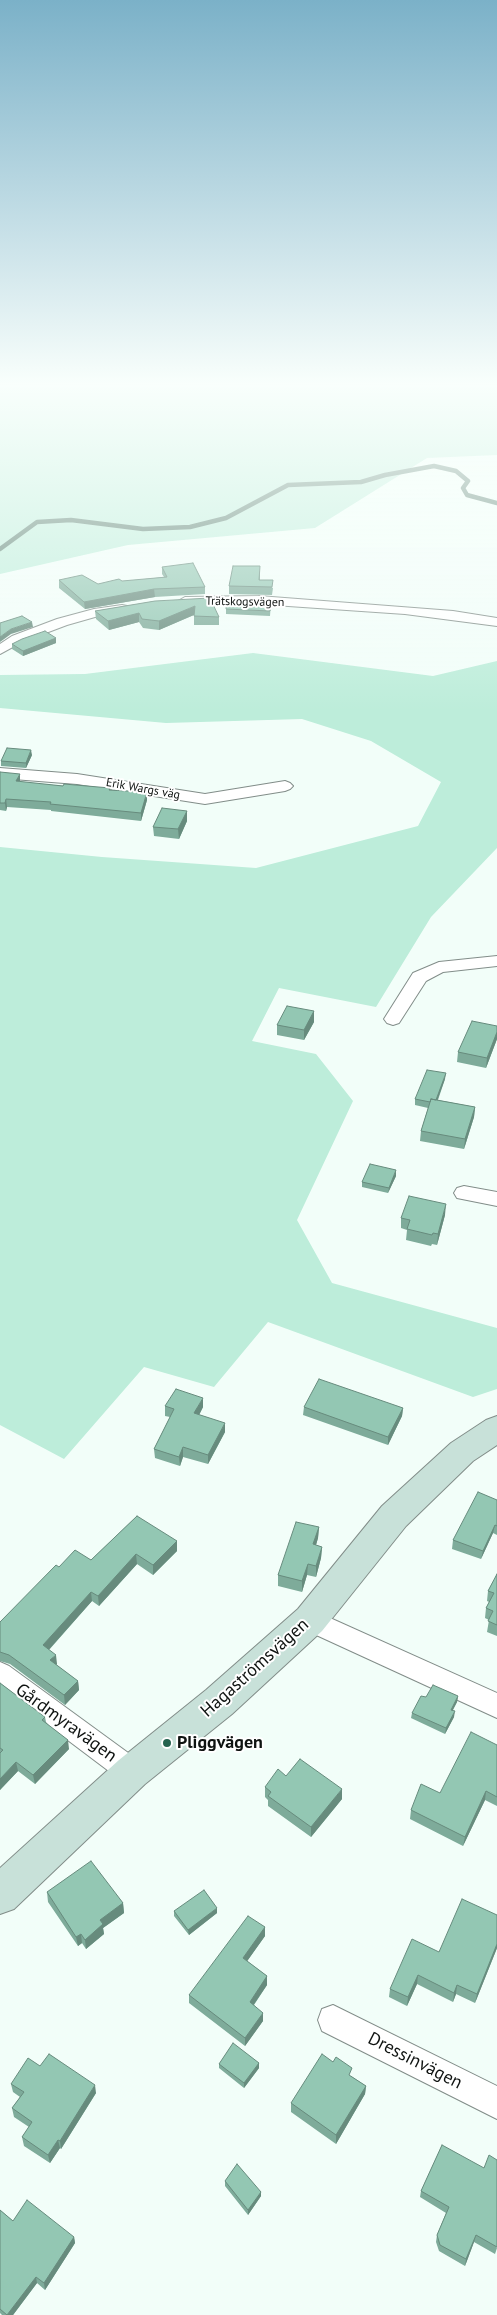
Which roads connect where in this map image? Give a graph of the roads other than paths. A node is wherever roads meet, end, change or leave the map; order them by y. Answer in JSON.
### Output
{"nodes":[{"id":1,"x":172,"y":602,"type":"edge"},
{"id":2,"x":137,"y":606,"type":"edge"},
{"id":3,"x":497,"y":622,"type":"edge"},
{"id":4,"x":0,"y":650,"type":"edge"},
{"id":5,"x":0,"y":773,"type":"edge"},
{"id":6,"x":285,"y":786,"type":"dead end"},
{"id":7,"x":497,"y":961,"type":"edge"},
{"id":8,"x":394,"y":1019,"type":"dead end"},
{"id":9,"x":464,"y":1193,"type":"dead end"},
{"id":10,"x":497,"y":1199,"type":"edge"},
{"id":11,"x":497,"y":1429,"type":"edge"},
{"id":12,"x":310,"y":1620,"type":"junction"},
{"id":13,"x":0,"y":1674,"type":"edge"},
{"id":14,"x":497,"y":1706,"type":"edge"},
{"id":15,"x":132,"y":1772,"type":"junction"},
{"id":16,"x":0,"y":1895,"type":"edge"},
{"id":17,"x":333,"y":2020,"type":"dead end"},
{"id":18,"x":497,"y":2103,"type":"edge"}],
"edges":[{"from":1,"to":3,"type":"street","name":"Trätskogsvägen"},
{"from":2,"to":4,"type":"street"},
{"from":5,"to":6,"type":"street","name":"Erik Wargs väg"},
{"from":7,"to":8,"type":"street"},
{"from":9,"to":10,"type":"street"},
{"from":11,"to":12,"type":"street","name":"Hagaströmsvägen"},
{"from":12,"to":14,"type":"street"},
{"from":12,"to":15,"type":"street","name":"Hagaströmsvägen"},
{"from":13,"to":15,"type":"street","name":"Gårdmyravägen"},
{"from":15,"to":16,"type":"street","name":"Hagaströmsvägen"},
{"from":17,"to":18,"type":"street","name":"Dressinvägen"}]}
